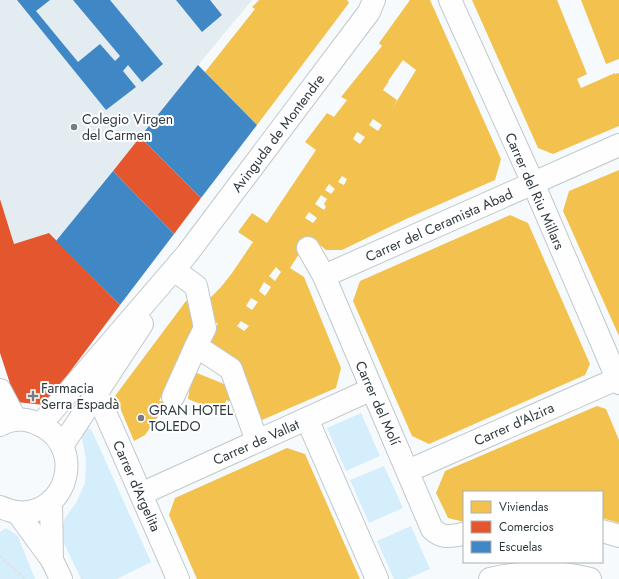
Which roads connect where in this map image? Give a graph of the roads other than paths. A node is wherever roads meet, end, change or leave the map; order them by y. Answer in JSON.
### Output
{"nodes":[{"id":1,"x":388,"y":0,"type":"edge"},
{"id":2,"x":450,"y":0,"type":"edge"},
{"id":3,"x":372,"y":6,"type":"edge"},
{"id":4,"x":619,"y":145,"type":"edge"},
{"id":5,"x":533,"y":183,"type":"junction"},
{"id":6,"x":308,"y":248,"type":"dead end"},
{"id":7,"x":181,"y":262,"type":"junction"},
{"id":8,"x":324,"y":276,"type":"junction"},
{"id":9,"x":196,"y":346,"type":"junction"},
{"id":10,"x":618,"y":380,"type":"edge"},
{"id":11,"x":372,"y":389,"type":"junction"},
{"id":12,"x":0,"y":390,"type":"edge"},
{"id":13,"x":97,"y":394,"type":"junction"},
{"id":14,"x":173,"y":396,"type":"dead end"},
{"id":15,"x":307,"y":419,"type":"junction"},
{"id":16,"x":8,"y":422,"type":"edge"},
{"id":17,"x":41,"y":424,"type":"junction"},
{"id":18,"x":258,"y":441,"type":"junction"},
{"id":19,"x":62,"y":446,"type":"junction"},
{"id":20,"x":408,"y":471,"type":"junction"},
{"id":21,"x":141,"y":494,"type":"junction"},
{"id":22,"x":51,"y":501,"type":"junction"},
{"id":23,"x":7,"y":513,"type":"edge"},
{"id":24,"x":603,"y":531,"type":"edge"},
{"id":25,"x":463,"y":534,"type":"edge"},
{"id":26,"x":619,"y":536,"type":"edge"},
{"id":27,"x":57,"y":570,"type":"edge"},
{"id":28,"x":171,"y":577,"type":"edge"},
{"id":29,"x":377,"y":579,"type":"edge"},
{"id":30,"x":490,"y":579,"type":"edge"},
{"id":31,"x":590,"y":579,"type":"edge"}],
"edges":[{"from":1,"to":3,"type":"street","name":"Avinguda de Montendre"},
{"from":2,"to":5,"type":"street","name":"Carrer del Riu Millars"},
{"from":3,"to":7,"type":"street","name":"Avinguda de Montendre"},
{"from":4,"to":5,"type":"street","name":"Carrer del Ceramista Abad"},
{"from":5,"to":8,"type":"street","name":"Carrer del Ceramista Abad"},
{"from":5,"to":10,"type":"street","name":"Carrer del Riu Millars"},
{"from":6,"to":8,"type":"street","name":"Carrer del Molí"},
{"from":7,"to":9,"type":"street"},
{"from":7,"to":13,"type":"street","name":"Avinguda de Montendre"},
{"from":7,"to":17,"type":"street","name":"Avinguda de Montendre"},
{"from":8,"to":11,"type":"street","name":"Carrer del Molí"},
{"from":9,"to":14,"type":"street"},
{"from":9,"to":18,"type":"street"},
{"from":10,"to":20,"type":"street","name":"Carrer d'Alzira"},
{"from":11,"to":15,"type":"street","name":"Carrer de Vallat"},
{"from":11,"to":20,"type":"street","name":"Carrer del Molí"},
{"from":12,"to":16,"type":"street"},
{"from":13,"to":19,"type":"street","name":"Avinguda de Montendre"},
{"from":13,"to":21,"type":"street","name":"Carrer d'Argelita"},
{"from":15,"to":18,"type":"street","name":"Carrer de Vallat"},
{"from":15,"to":29,"type":"street"},
{"from":16,"to":17,"type":"street"},
{"from":17,"to":19,"type":"street"},
{"from":18,"to":21,"type":"street","name":"Carrer de Vallat"},
{"from":19,"to":22,"type":"street"},
{"from":20,"to":25,"type":"street","name":"Carrer del Molí"},
{"from":21,"to":28,"type":"street","name":"Carrer d'Argelita"},
{"from":22,"to":23,"type":"street"},
{"from":22,"to":27,"type":"street"},
{"from":23,"to":27,"type":"street"},
{"from":24,"to":26,"type":"street"},
{"from":30,"to":31,"type":"street"}]}
